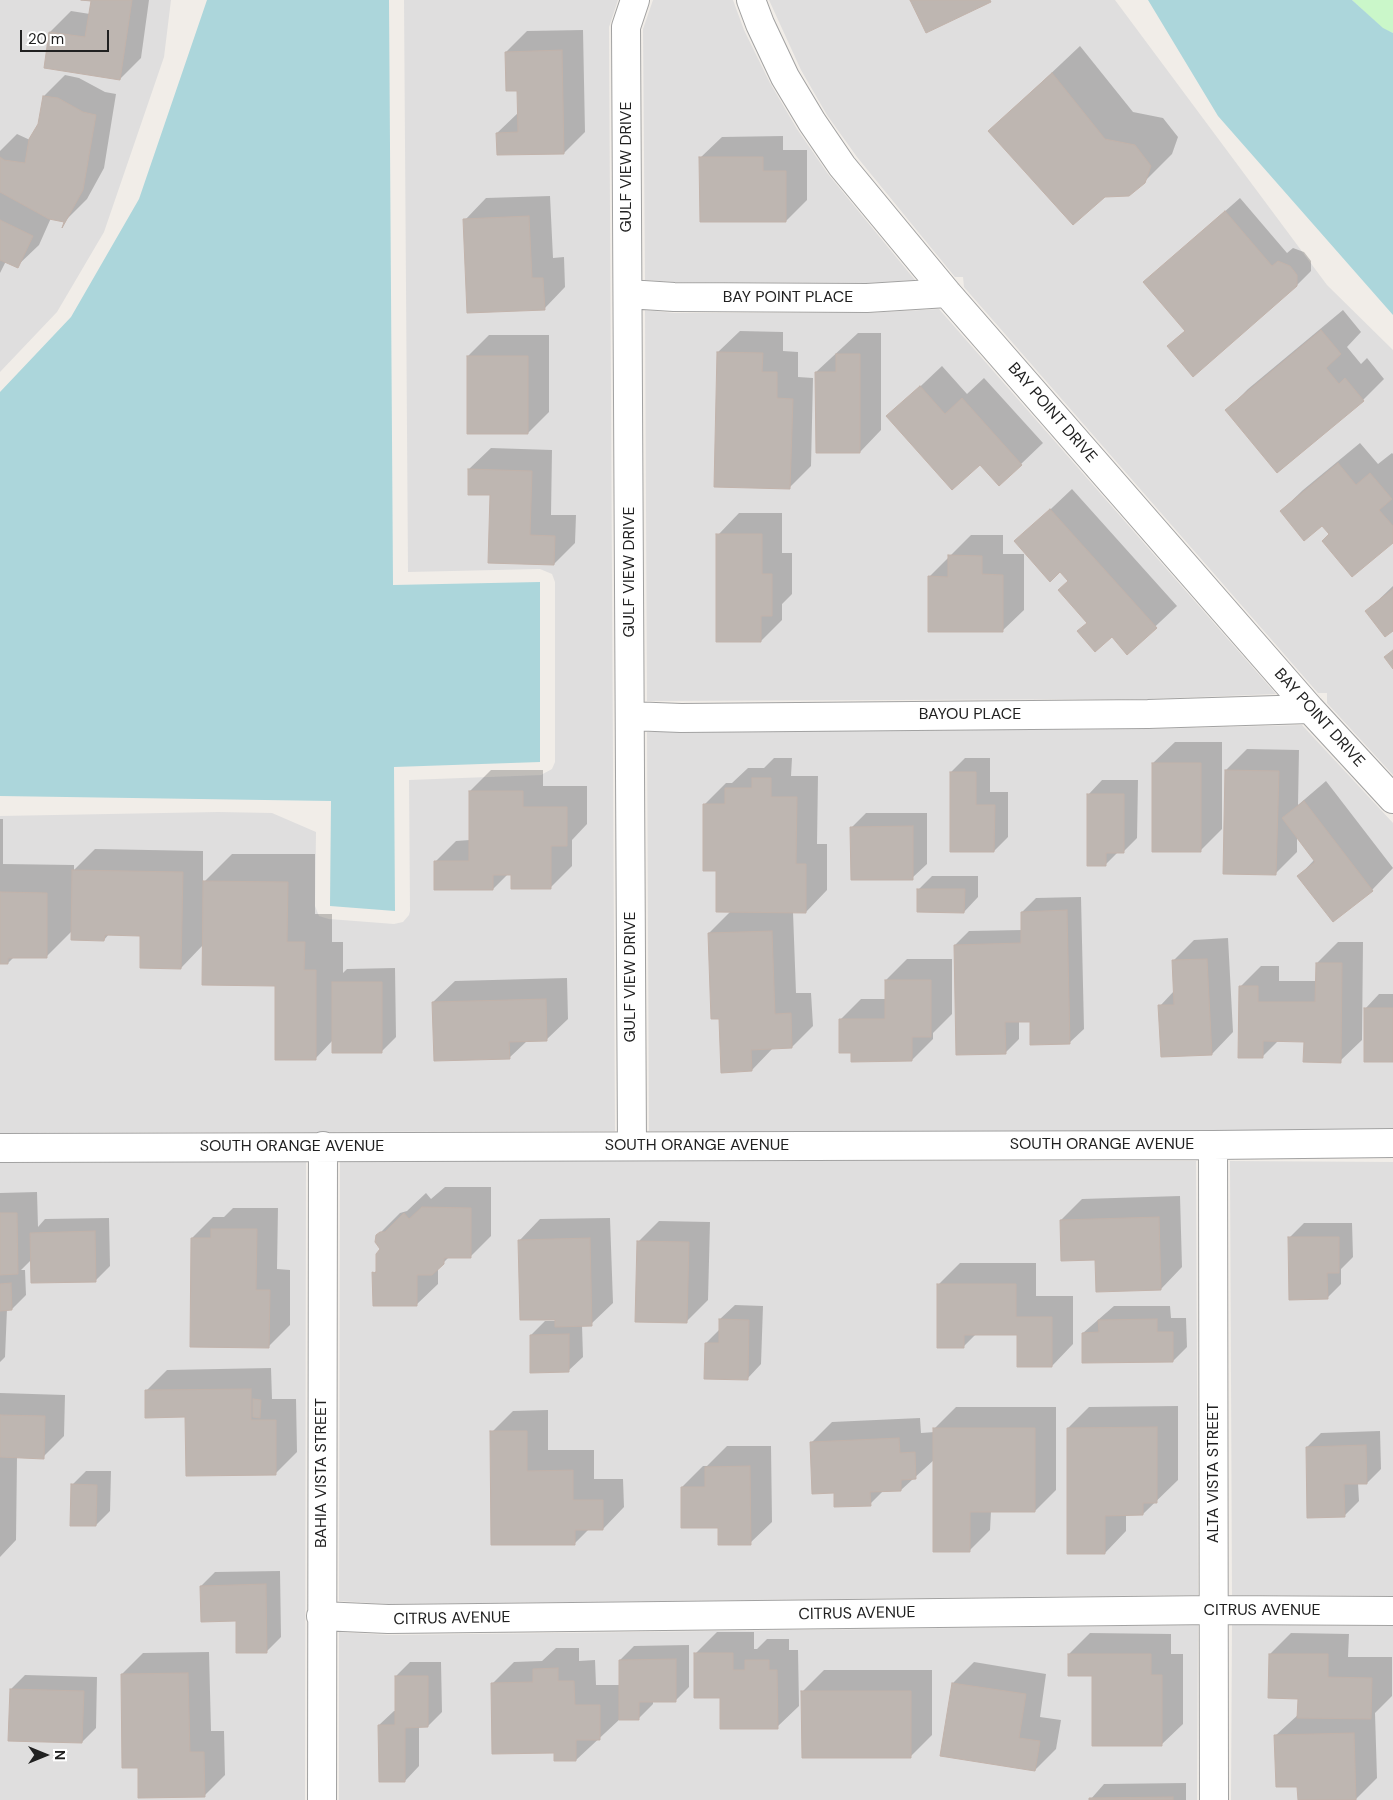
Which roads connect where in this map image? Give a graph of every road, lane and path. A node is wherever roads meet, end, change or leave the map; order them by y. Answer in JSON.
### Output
{"nodes":[{"id":1,"x":635,"y":0,"type":"edge"},
{"id":2,"x":751,"y":0,"type":"edge"},
{"id":3,"x":947,"y":293,"type":"junction"},
{"id":4,"x":628,"y":294,"type":"junction"},
{"id":5,"x":1310,"y":709,"type":"junction"},
{"id":6,"x":630,"y":716,"type":"junction"},
{"id":7,"x":1393,"y":799,"type":"edge"},
{"id":8,"x":1393,"y":1143,"type":"edge"},
{"id":9,"x":1213,"y":1145,"type":"junction"},
{"id":10,"x":323,"y":1146,"type":"junction"},
{"id":11,"x":632,"y":1146,"type":"junction"},
{"id":12,"x":0,"y":1148,"type":"edge"},
{"id":13,"x":1215,"y":1610,"type":"junction"},
{"id":14,"x":1393,"y":1611,"type":"edge"},
{"id":15,"x":322,"y":1616,"type":"junction"},
{"id":16,"x":322,"y":1800,"type":"edge"},
{"id":17,"x":1214,"y":1800,"type":"edge"}],
"edges":[{"from":1,"to":4,"type":"street","name":"GULF VIEW DRIVE"},
{"from":2,"to":3,"type":"street","name":"BAY POINT DRIVE"},
{"from":3,"to":4,"type":"street","name":"BAY POINT PLACE"},
{"from":3,"to":5,"type":"street","name":"BAY POINT DRIVE"},
{"from":4,"to":6,"type":"street","name":"GULF VIEW DRIVE"},
{"from":5,"to":6,"type":"street","name":"BAYOU PLACE"},
{"from":5,"to":7,"type":"street","name":"BAY POINT DRIVE"},
{"from":6,"to":11,"type":"street","name":"GULF VIEW DRIVE"},
{"from":8,"to":9,"type":"street","name":"SOUTH ORANGE AVENUE"},
{"from":9,"to":11,"type":"street","name":"SOUTH ORANGE AVENUE"},
{"from":9,"to":13,"type":"street","name":"ALTA VISTA STREET"},
{"from":10,"to":11,"type":"street","name":"SOUTH ORANGE AVENUE"},
{"from":10,"to":12,"type":"street","name":"SOUTH ORANGE AVENUE"},
{"from":10,"to":15,"type":"street","name":"BAHIA VISTA STREET"},
{"from":13,"to":14,"type":"street","name":"CITRUS AVENUE"},
{"from":13,"to":15,"type":"street","name":"CITRUS AVENUE"},
{"from":13,"to":17,"type":"street","name":"ALTA VISTA STREET"},
{"from":15,"to":16,"type":"street","name":"BAHIA VISTA STREET"}]}
